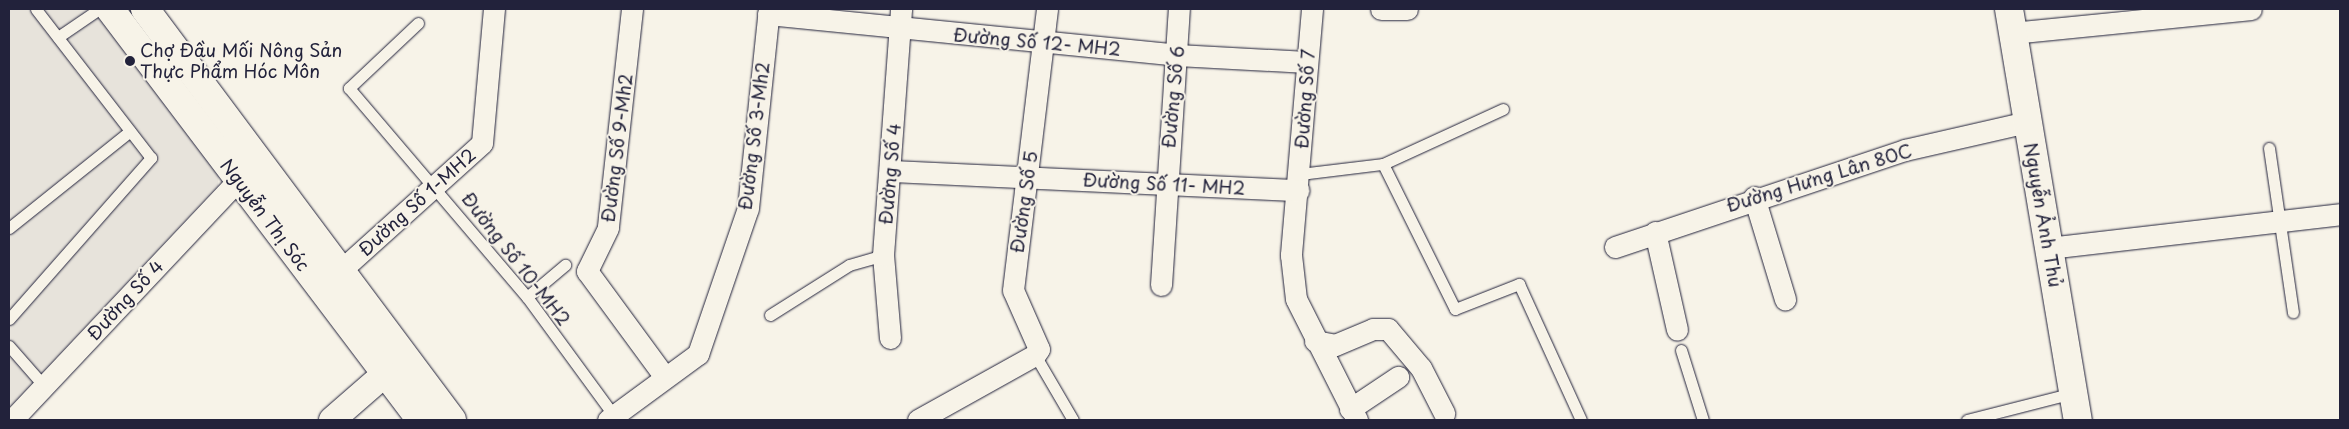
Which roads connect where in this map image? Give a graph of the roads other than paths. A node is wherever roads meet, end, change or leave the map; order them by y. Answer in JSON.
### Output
{"nodes":[{"id":1,"x":36,"y":9,"type":"edge"},
{"id":2,"x":98,"y":9,"type":"edge"},
{"id":3,"x":110,"y":9,"type":"edge"},
{"id":4,"x":145,"y":9,"type":"edge"},
{"id":5,"x":494,"y":9,"type":"edge"},
{"id":6,"x":632,"y":9,"type":"edge"},
{"id":7,"x":901,"y":9,"type":"edge"},
{"id":8,"x":1047,"y":9,"type":"edge"},
{"id":9,"x":1179,"y":9,"type":"edge"},
{"id":10,"x":1312,"y":9,"type":"edge"},
{"id":11,"x":1381,"y":9,"type":"edge"},
{"id":12,"x":1407,"y":9,"type":"edge"},
{"id":13,"x":2251,"y":9,"type":"edge"},
{"id":14,"x":768,"y":11,"type":"edge"},
{"id":15,"x":2011,"y":21,"type":"edge"},
{"id":16,"x":418,"y":23,"type":"dead end"},
{"id":17,"x":899,"y":30,"type":"junction"},
{"id":18,"x":58,"y":37,"type":"junction"},
{"id":19,"x":1045,"y":42,"type":"junction"},
{"id":20,"x":1177,"y":55,"type":"junction"},
{"id":21,"x":1307,"y":62,"type":"junction"},
{"id":22,"x":1503,"y":109,"type":"dead end"},
{"id":23,"x":2027,"y":122,"type":"junction"},
{"id":24,"x":130,"y":131,"type":"junction"},
{"id":25,"x":2269,"y":148,"type":"dead end"},
{"id":26,"x":1383,"y":164,"type":"junction"},
{"id":27,"x":892,"y":171,"type":"junction"},
{"id":28,"x":1028,"y":176,"type":"junction"},
{"id":29,"x":238,"y":180,"type":"junction"},
{"id":30,"x":1300,"y":182,"type":"junction"},
{"id":31,"x":1165,"y":186,"type":"junction"},
{"id":32,"x":436,"y":187,"type":"junction"},
{"id":33,"x":1754,"y":197,"type":"junction"},
{"id":34,"x":2340,"y":214,"type":"edge"},
{"id":35,"x":2277,"y":221,"type":"junction"},
{"id":36,"x":9,"y":228,"type":"edge"},
{"id":37,"x":1655,"y":232,"type":"junction"},
{"id":38,"x":1615,"y":247,"type":"dead end"},
{"id":39,"x":2048,"y":248,"type":"junction"},
{"id":40,"x":883,"y":255,"type":"junction"},
{"id":41,"x":565,"y":265,"type":"dead end"},
{"id":42,"x":340,"y":271,"type":"junction"},
{"id":43,"x":1161,"y":285,"type":"dead end"},
{"id":44,"x":526,"y":297,"type":"junction"},
{"id":45,"x":1785,"y":298,"type":"dead end"},
{"id":46,"x":2293,"y":312,"type":"dead end"},
{"id":47,"x":770,"y":316,"type":"dead end"},
{"id":48,"x":9,"y":319,"type":"edge"},
{"id":49,"x":890,"y":338,"type":"dead end"},
{"id":50,"x":1679,"y":340,"type":"joint"},
{"id":51,"x":1315,"y":341,"type":"junction"},
{"id":52,"x":9,"y":346,"type":"edge"},
{"id":53,"x":1035,"y":355,"type":"junction"},
{"id":54,"x":394,"y":365,"type":"junction"},
{"id":55,"x":665,"y":377,"type":"junction"},
{"id":56,"x":1398,"y":377,"type":"dead end"},
{"id":57,"x":44,"y":386,"type":"junction"},
{"id":58,"x":2073,"y":393,"type":"junction"},
{"id":59,"x":1444,"y":413,"type":"dead end"},
{"id":60,"x":1353,"y":415,"type":"edge"},
{"id":61,"x":611,"y":418,"type":"edge"},
{"id":62,"x":928,"y":418,"type":"edge"},
{"id":63,"x":12,"y":420,"type":"edge"},
{"id":64,"x":332,"y":420,"type":"edge"},
{"id":65,"x":421,"y":420,"type":"edge"},
{"id":66,"x":452,"y":420,"type":"edge"},
{"id":67,"x":1073,"y":420,"type":"edge"},
{"id":68,"x":1581,"y":420,"type":"edge"},
{"id":69,"x":1703,"y":420,"type":"edge"},
{"id":70,"x":1967,"y":420,"type":"edge"},
{"id":71,"x":2078,"y":420,"type":"edge"}],
"edges":[{"from":1,"to":18,"type":"lane"},
{"from":2,"to":18,"type":"lane"},
{"from":3,"to":29,"type":"main road","name":"Nguyễn Thị Sóc"},
{"from":4,"to":42,"type":"main road","name":"Nguyễn Thị Sóc"},
{"from":5,"to":32,"type":"street","name":"Đường Số 1-MH2"},
{"from":6,"to":55,"type":"street","name":"Đường Số 9-Mh2"},
{"from":7,"to":17,"type":"street","name":"Đường Số 4"},
{"from":8,"to":19,"type":"street","name":"Đường Số 5"},
{"from":9,"to":20,"type":"street","name":"Đường Số 6"},
{"from":10,"to":21,"type":"street","name":"Đường Số 7"},
{"from":11,"to":12,"type":"street"},
{"from":13,"to":15,"type":"street"},
{"from":14,"to":17,"type":"street","name":"Đường Số 12- MH2"},
{"from":14,"to":55,"type":"street","name":"Đường Số 3-Mh2"},
{"from":15,"to":23,"type":"main road","name":"Nguyễn Ảnh Thủ"},
{"from":16,"to":32,"type":"lane","name":"Đường Số 10-MH2"},
{"from":17,"to":19,"type":"street","name":"Đường Số 12- MH2"},
{"from":17,"to":27,"type":"street","name":"Đường Số 4"},
{"from":18,"to":24,"type":"lane"},
{"from":19,"to":20,"type":"street","name":"Đường Số 12- MH2"},
{"from":19,"to":28,"type":"street","name":"Đường Số 5"},
{"from":20,"to":21,"type":"street","name":"Đường Số 12- MH2"},
{"from":20,"to":31,"type":"street","name":"Đường Số 6"},
{"from":21,"to":30,"type":"street","name":"Đường Số 7"},
{"from":22,"to":26,"type":"lane"},
{"from":23,"to":33,"type":"street","name":"Đường Hưng Lân 80C"},
{"from":23,"to":39,"type":"main road","name":"Nguyễn Ảnh Thủ"},
{"from":24,"to":36,"type":"lane"},
{"from":24,"to":48,"type":"lane"},
{"from":25,"to":35,"type":"lane"},
{"from":26,"to":30,"type":"lane"},
{"from":26,"to":68,"type":"lane"},
{"from":27,"to":28,"type":"street"},
{"from":27,"to":40,"type":"street","name":"Đường Số 4"},
{"from":28,"to":31,"type":"street","name":"Đường Số 11- MH2"},
{"from":28,"to":53,"type":"street","name":"Đường Số 5"},
{"from":29,"to":54,"type":"main road","name":"Nguyễn Thị Sóc"},
{"from":29,"to":57,"type":"street","name":"Đường Số 4"},
{"from":30,"to":31,"type":"street","name":"Đường Số 11- MH2"},
{"from":30,"to":51,"type":"street","name":"Đường Số 7"},
{"from":31,"to":43,"type":"street","name":"Đường Số 6"},
{"from":32,"to":42,"type":"street","name":"Đường Số 1-MH2"},
{"from":32,"to":44,"type":"lane","name":"Đường Số 10-MH2"},
{"from":33,"to":37,"type":"street","name":"Đường Hưng Lân 80C"},
{"from":33,"to":45,"type":"street"},
{"from":34,"to":35,"type":"street"},
{"from":35,"to":39,"type":"street"},
{"from":35,"to":46,"type":"lane"},
{"from":37,"to":38,"type":"street","name":"Đường Hưng Lân 80C"},
{"from":37,"to":50,"type":"street"},
{"from":39,"to":58,"type":"main road","name":"Nguyễn Ảnh Thủ"},
{"from":40,"to":47,"type":"lane"},
{"from":40,"to":49,"type":"street","name":"Đường Số 4"},
{"from":41,"to":44,"type":"lane"},
{"from":42,"to":54,"type":"main road","name":"Nguyễn Thị Sóc"},
{"from":44,"to":61,"type":"lane","name":"Đường Số 10-MH2"},
{"from":50,"to":69,"type":"lane"},
{"from":51,"to":59,"type":"street"},
{"from":51,"to":60,"type":"street","name":"Đường Số 7"},
{"from":52,"to":57,"type":"lane"},
{"from":53,"to":62,"type":"street"},
{"from":53,"to":67,"type":"lane"},
{"from":54,"to":64,"type":"street"},
{"from":54,"to":65,"type":"main road","name":"Nguyễn Thị Sóc"},
{"from":54,"to":66,"type":"main road","name":"Nguyễn Thị Sóc"},
{"from":55,"to":61,"type":"street","name":"Đường Số 3-Mh2"},
{"from":56,"to":60,"type":"street"},
{"from":57,"to":63,"type":"street","name":"Đường Số 4"},
{"from":58,"to":70,"type":"lane"},
{"from":58,"to":71,"type":"main road","name":"Nguyễn Ảnh Thủ"}]}
